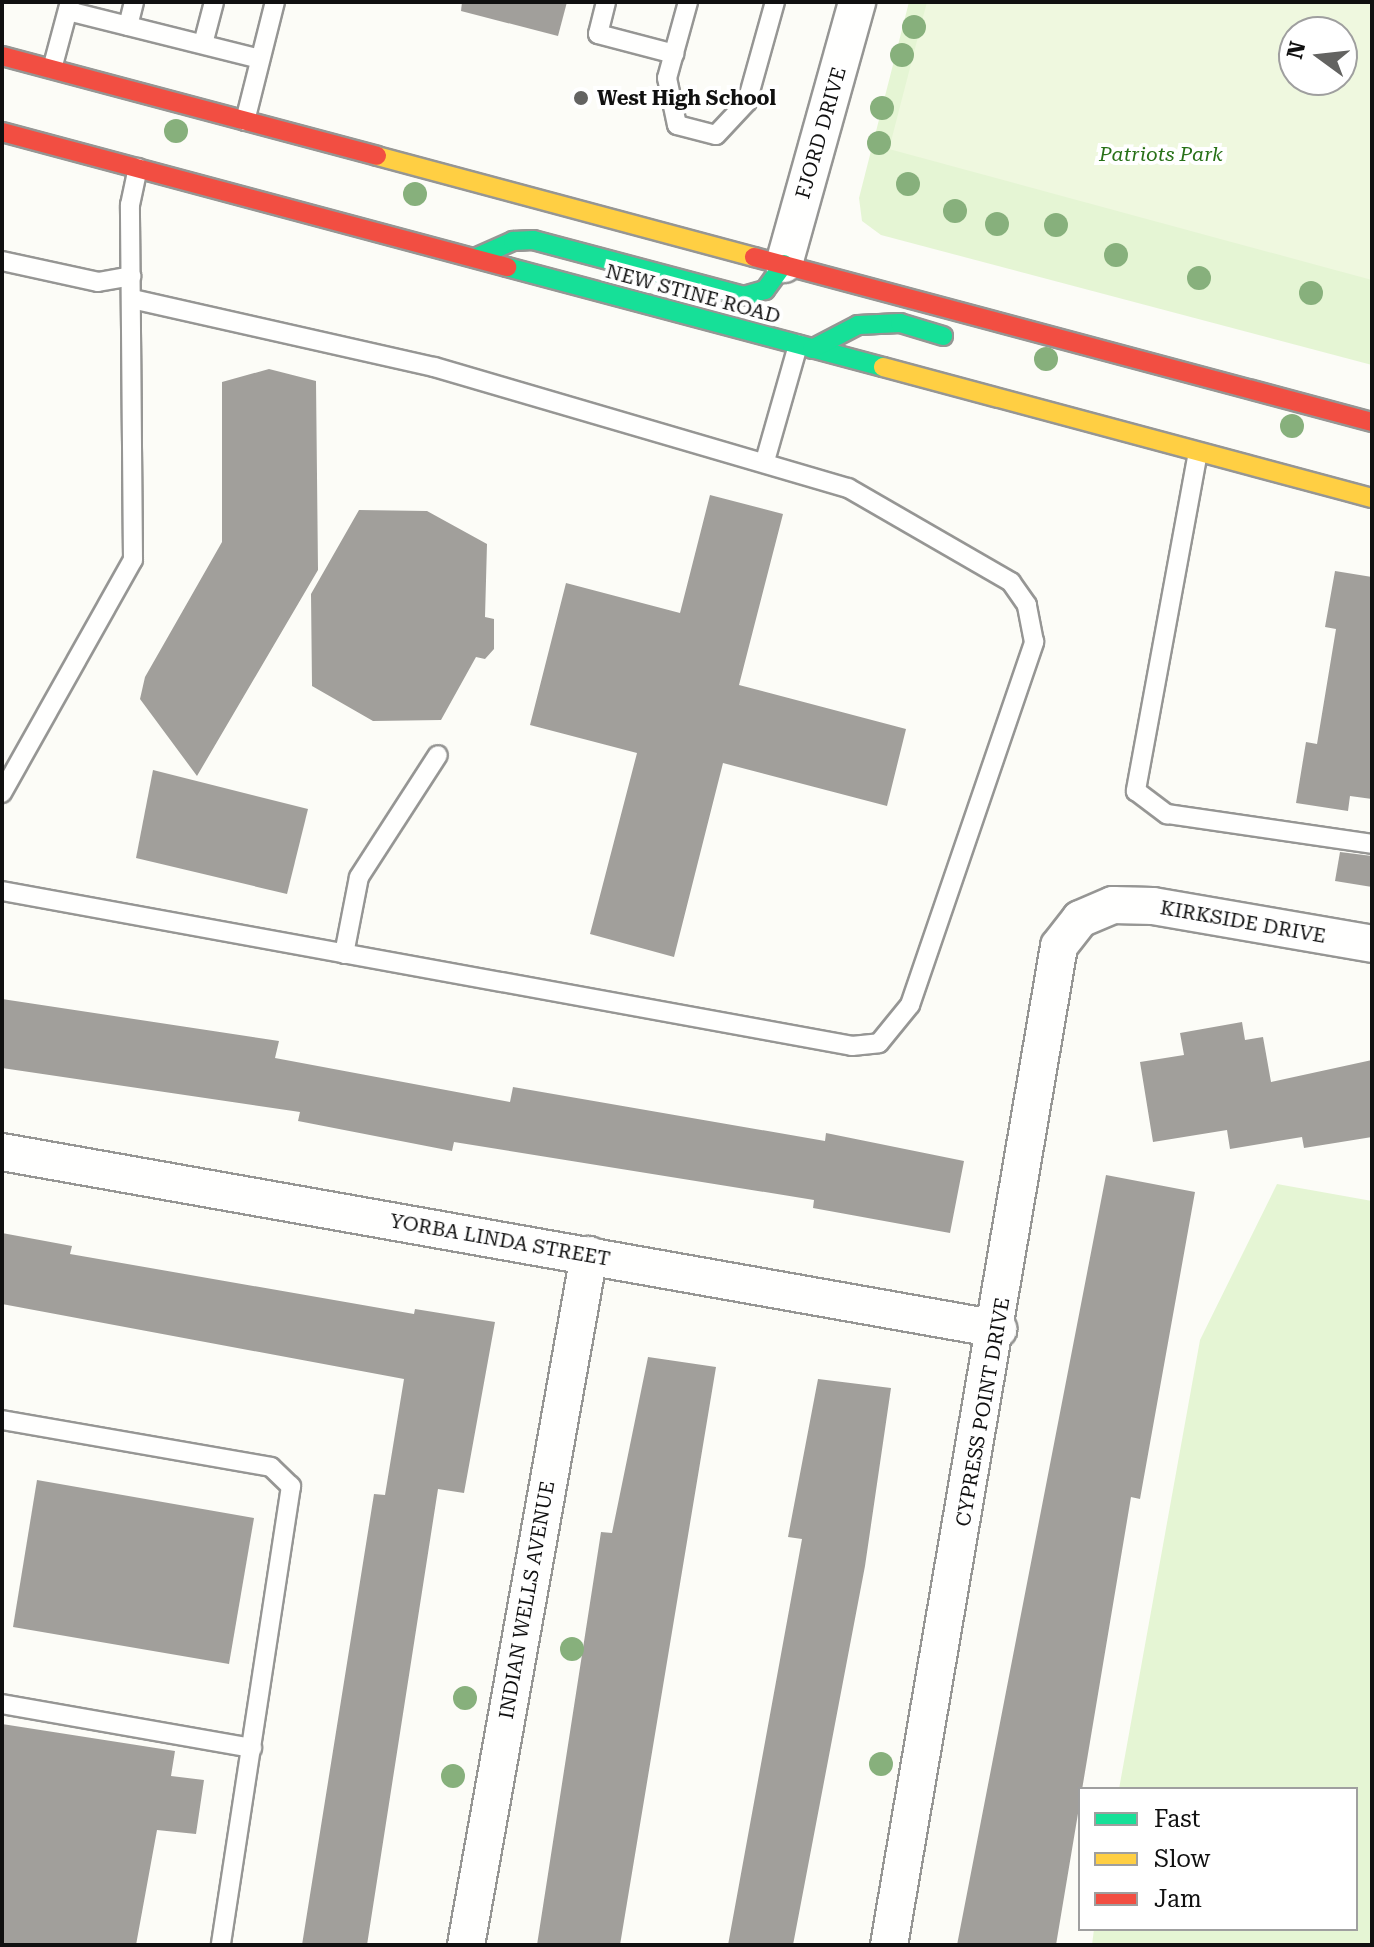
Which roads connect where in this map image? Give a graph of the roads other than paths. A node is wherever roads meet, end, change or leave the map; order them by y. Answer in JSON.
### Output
{"nodes":[{"id":1,"x":134,"y":2,"type":"edge"},
{"id":2,"x":214,"y":2,"type":"edge"},
{"id":3,"x":275,"y":2,"type":"edge"},
{"id":4,"x":606,"y":2,"type":"edge"},
{"id":5,"x":688,"y":2,"type":"edge"},
{"id":6,"x":775,"y":2,"type":"edge"},
{"id":7,"x":857,"y":2,"type":"edge"},
{"id":8,"x":69,"y":6,"type":"edge"},
{"id":9,"x":128,"y":26,"type":"junction"},
{"id":10,"x":203,"y":44,"type":"junction"},
{"id":11,"x":674,"y":54,"type":"junction"},
{"id":12,"x":2,"y":56,"type":"edge"},
{"id":13,"x":260,"y":59,"type":"junction"},
{"id":14,"x":52,"y":69,"type":"junction"},
{"id":15,"x":245,"y":121,"type":"junction"},
{"id":16,"x":2,"y":132,"type":"edge"},
{"id":17,"x":138,"y":168,"type":"junction"},
{"id":18,"x":475,"y":258,"type":"junction"},
{"id":19,"x":2,"y":261,"type":"edge"},
{"id":20,"x":784,"y":264,"type":"junction"},
{"id":21,"x":131,"y":276,"type":"junction"},
{"id":22,"x":132,"y":299,"type":"junction"},
{"id":23,"x":1026,"y":329,"type":"junction"},
{"id":24,"x":957,"y":340,"type":"dead end"},
{"id":25,"x":985,"y":340,"type":"dead end"},
{"id":26,"x":805,"y":347,"type":"junction"},
{"id":27,"x":1372,"y":422,"type":"edge"},
{"id":28,"x":1198,"y":452,"type":"junction"},
{"id":29,"x":765,"y":461,"type":"junction"},
{"id":30,"x":1372,"y":498,"type":"edge"},
{"id":31,"x":438,"y":755,"type":"dead end"},
{"id":32,"x":2,"y":793,"type":"edge"},
{"id":33,"x":1372,"y":844,"type":"edge"},
{"id":34,"x":2,"y":891,"type":"edge"},
{"id":35,"x":1113,"y":905,"type":"joint"},
{"id":36,"x":1372,"y":944,"type":"edge"},
{"id":37,"x":344,"y":954,"type":"junction"},
{"id":38,"x":2,"y":1152,"type":"edge"},
{"id":39,"x":589,"y":1255,"type":"junction"},
{"id":40,"x":998,"y":1329,"type":"junction"},
{"id":41,"x":2,"y":1420,"type":"edge"},
{"id":42,"x":2,"y":1704,"type":"edge"},
{"id":43,"x":252,"y":1748,"type":"junction"},
{"id":44,"x":221,"y":1945,"type":"edge"},
{"id":45,"x":466,"y":1945,"type":"edge"},
{"id":46,"x":889,"y":1945,"type":"edge"}],
"edges":[{"from":1,"to":9,"type":"lane"},
{"from":2,"to":10,"type":"lane"},
{"from":3,"to":13,"type":"lane"},
{"from":4,"to":11,"type":"lane"},
{"from":5,"to":11,"type":"lane"},
{"from":6,"to":11,"type":"lane"},
{"from":7,"to":20,"type":"street","name":"FJORD DRIVE"},
{"from":8,"to":9,"type":"lane"},
{"from":8,"to":14,"type":"lane"},
{"from":9,"to":10,"type":"lane"},
{"from":10,"to":13,"type":"lane"},
{"from":12,"to":14,"type":"main road"},
{"from":13,"to":15,"type":"lane"},
{"from":14,"to":15,"type":"main road"},
{"from":15,"to":20,"type":"main road"},
{"from":16,"to":17,"type":"main road","name":"NEW STINE ROAD"},
{"from":17,"to":18,"type":"main road","name":"NEW STINE ROAD"},
{"from":17,"to":21,"type":"lane"},
{"from":18,"to":20,"type":"main road"},
{"from":18,"to":26,"type":"main road","name":"NEW STINE ROAD"},
{"from":19,"to":21,"type":"lane"},
{"from":20,"to":23,"type":"main road"},
{"from":21,"to":22,"type":"lane"},
{"from":22,"to":29,"type":"lane"},
{"from":22,"to":32,"type":"lane"},
{"from":23,"to":25,"type":"main road"},
{"from":23,"to":27,"type":"main road"},
{"from":24,"to":26,"type":"main road"},
{"from":26,"to":28,"type":"main road","name":"NEW STINE ROAD"},
{"from":26,"to":29,"type":"lane"},
{"from":28,"to":30,"type":"main road","name":"NEW STINE ROAD"},
{"from":28,"to":33,"type":"lane"},
{"from":29,"to":37,"type":"lane"},
{"from":31,"to":37,"type":"lane"},
{"from":34,"to":37,"type":"lane"},
{"from":35,"to":36,"type":"street","name":"KIRKSIDE DRIVE"},
{"from":35,"to":40,"type":"street","name":"CYPRESS POINT DRIVE"},
{"from":38,"to":39,"type":"street","name":"YORBA LINDA STREET"},
{"from":39,"to":40,"type":"street","name":"YORBA LINDA STREET"},
{"from":39,"to":45,"type":"street","name":"INDIAN WELLS AVENUE"},
{"from":40,"to":46,"type":"street","name":"CYPRESS POINT DRIVE"},
{"from":41,"to":43,"type":"lane"},
{"from":42,"to":43,"type":"lane"},
{"from":43,"to":44,"type":"lane"}]}
